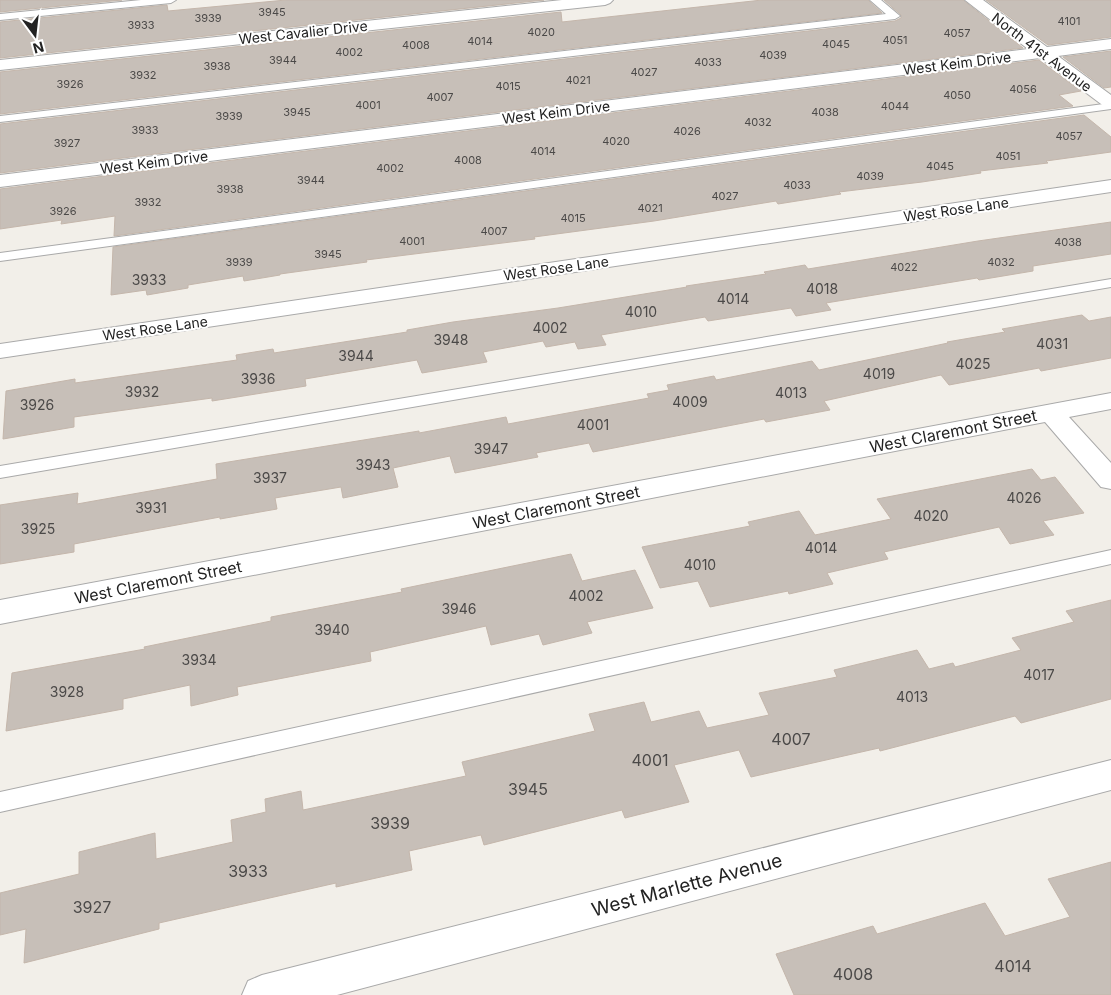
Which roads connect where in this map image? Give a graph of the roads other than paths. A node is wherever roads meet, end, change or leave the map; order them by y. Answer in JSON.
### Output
{"nodes":[{"id":1,"x":171,"y":0,"type":"edge"},
{"id":2,"x":605,"y":0,"type":"edge"},
{"id":3,"x":875,"y":0,"type":"edge"},
{"id":4,"x":973,"y":0,"type":"edge"},
{"id":5,"x":0,"y":17,"type":"edge"},
{"id":6,"x":1111,"y":44,"type":"edge"},
{"id":7,"x":1042,"y":52,"type":"junction"},
{"id":8,"x":0,"y":65,"type":"edge"},
{"id":9,"x":1111,"y":105,"type":"edge"},
{"id":10,"x":0,"y":120,"type":"edge"},
{"id":11,"x":0,"y":181,"type":"edge"},
{"id":12,"x":1111,"y":186,"type":"edge"},
{"id":13,"x":0,"y":257,"type":"edge"},
{"id":14,"x":1111,"y":282,"type":"edge"},
{"id":15,"x":0,"y":351,"type":"edge"},
{"id":16,"x":1111,"y":401,"type":"edge"},
{"id":17,"x":1051,"y":413,"type":"junction"},
{"id":18,"x":0,"y":472,"type":"edge"},
{"id":19,"x":1111,"y":480,"type":"edge"},
{"id":20,"x":1111,"y":556,"type":"edge"},
{"id":21,"x":0,"y":612,"type":"edge"},
{"id":22,"x":1111,"y":775,"type":"edge"},
{"id":23,"x":0,"y":802,"type":"edge"},
{"id":24,"x":262,"y":995,"type":"edge"}],
"edges":[{"from":1,"to":5,"type":"lane"},
{"from":2,"to":8,"type":"street","name":"West Cavalier Drive"},
{"from":3,"to":10,"type":"lane"},
{"from":4,"to":7,"type":"street","name":"North 41st Avenue"},
{"from":6,"to":7,"type":"street","name":"West Keim Drive"},
{"from":7,"to":9,"type":"street","name":"North 41st Avenue"},
{"from":7,"to":11,"type":"street","name":"West Keim Drive"},
{"from":9,"to":13,"type":"lane"},
{"from":12,"to":15,"type":"street","name":"West Rose Lane"},
{"from":14,"to":18,"type":"lane"},
{"from":16,"to":17,"type":"street","name":"West Claremont Street"},
{"from":17,"to":19,"type":"street"},
{"from":17,"to":21,"type":"street","name":"West Claremont Street"},
{"from":20,"to":23,"type":"lane"},
{"from":22,"to":24,"type":"street","name":"West Marlette Avenue"}]}
